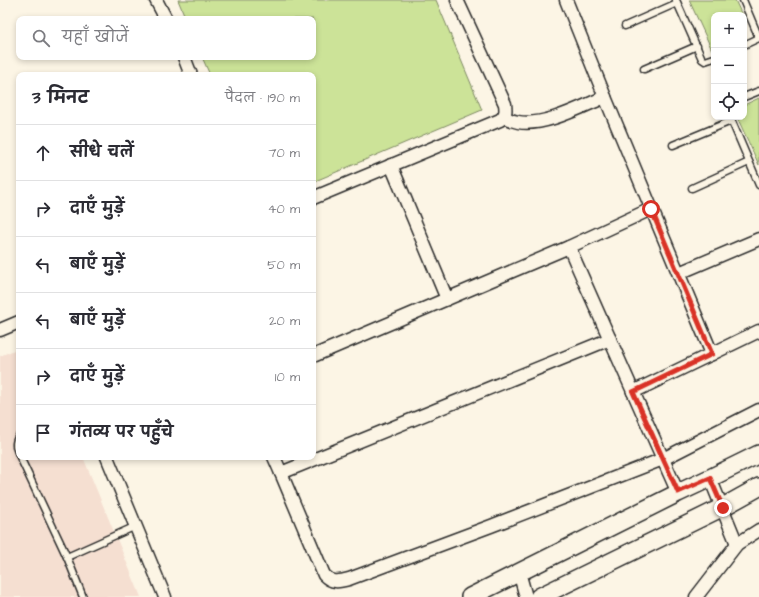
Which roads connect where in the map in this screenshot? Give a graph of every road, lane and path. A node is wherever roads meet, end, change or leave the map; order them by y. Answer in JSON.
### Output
{"nodes":[{"id":1,"x":156,"y":0,"type":"edge"},
{"id":2,"x":457,"y":0,"type":"edge"},
{"id":3,"x":566,"y":0,"type":"edge"},
{"id":4,"x":743,"y":0,"type":"edge"},
{"id":5,"x":677,"y":2,"type":"edge"},
{"id":6,"x":164,"y":16,"type":"edge"},
{"id":7,"x":756,"y":21,"type":"edge"},
{"id":8,"x":624,"y":26,"type":"dead end"},
{"id":9,"x":747,"y":44,"type":"edge"},
{"id":10,"x":696,"y":46,"type":"junction"},
{"id":11,"x":711,"y":59,"type":"edge"},
{"id":12,"x":185,"y":60,"type":"edge"},
{"id":13,"x":644,"y":69,"type":"dead end"},
{"id":14,"x":190,"y":72,"type":"edge"},
{"id":15,"x":759,"y":91,"type":"edge"},
{"id":16,"x":747,"y":96,"type":"edge"},
{"id":17,"x":605,"y":97,"type":"junction"},
{"id":18,"x":504,"y":117,"type":"junction"},
{"id":19,"x":729,"y":120,"type":"edge"},
{"id":20,"x":731,"y":120,"type":"edge"},
{"id":21,"x":673,"y":145,"type":"dead end"},
{"id":22,"x":749,"y":162,"type":"junction"},
{"id":23,"x":391,"y":165,"type":"junction"},
{"id":24,"x":759,"y":185,"type":"edge"},
{"id":25,"x":692,"y":188,"type":"dead end"},
{"id":26,"x":316,"y":197,"type":"edge"},
{"id":27,"x":651,"y":209,"type":"junction"},
{"id":28,"x":759,"y":239,"type":"edge"},
{"id":29,"x":569,"y":247,"type":"junction"},
{"id":30,"x":679,"y":274,"type":"junction"},
{"id":31,"x":447,"y":299,"type":"junction"},
{"id":32,"x":16,"y":323,"type":"edge"},
{"id":33,"x":0,"y":330,"type":"edge"},
{"id":34,"x":759,"y":331,"type":"edge"},
{"id":35,"x":610,"y":339,"type":"junction"},
{"id":36,"x":712,"y":354,"type":"junction"},
{"id":37,"x":316,"y":355,"type":"edge"},
{"id":38,"x":633,"y":392,"type":"junction"},
{"id":39,"x":759,"y":410,"type":"edge"},
{"id":40,"x":759,"y":454,"type":"edge"},
{"id":41,"x":316,"y":459,"type":"edge"},
{"id":42,"x":663,"y":459,"type":"junction"},
{"id":43,"x":22,"y":460,"type":"edge"},
{"id":44,"x":108,"y":460,"type":"edge"},
{"id":45,"x":275,"y":460,"type":"edge"},
{"id":46,"x":313,"y":460,"type":"edge"},
{"id":47,"x":281,"y":473,"type":"junction"},
{"id":48,"x":710,"y":478,"type":"junction"},
{"id":49,"x":759,"y":487,"type":"edge"},
{"id":50,"x":678,"y":492,"type":"junction"},
{"id":51,"x":723,"y":508,"type":"junction"},
{"id":52,"x":136,"y":526,"type":"junction"},
{"id":53,"x":759,"y":530,"type":"edge"},
{"id":54,"x":737,"y":544,"type":"junction"},
{"id":55,"x":67,"y":557,"type":"junction"},
{"id":56,"x":520,"y":572,"type":"junction"},
{"id":57,"x":83,"y":597,"type":"edge"},
{"id":58,"x":165,"y":597,"type":"edge"},
{"id":59,"x":470,"y":597,"type":"edge"},
{"id":60,"x":526,"y":597,"type":"edge"},
{"id":61,"x":539,"y":597,"type":"edge"},
{"id":62,"x":696,"y":597,"type":"edge"}],
"edges":[{"from":1,"to":6,"type":"street"},
{"from":2,"to":18,"type":"street"},
{"from":3,"to":17,"type":"street"},
{"from":4,"to":7,"type":"lane"},
{"from":5,"to":8,"type":"lane"},
{"from":5,"to":10,"type":"lane"},
{"from":7,"to":9,"type":"lane"},
{"from":10,"to":11,"type":"lane"},
{"from":10,"to":13,"type":"lane"},
{"from":12,"to":14,"type":"street"},
{"from":15,"to":16,"type":"lane"},
{"from":17,"to":18,"type":"street"},
{"from":17,"to":27,"type":"street"},
{"from":18,"to":23,"type":"street"},
{"from":19,"to":21,"type":"lane"},
{"from":20,"to":22,"type":"lane"},
{"from":22,"to":24,"type":"lane"},
{"from":22,"to":25,"type":"lane"},
{"from":23,"to":26,"type":"street"},
{"from":23,"to":31,"type":"street"},
{"from":27,"to":29,"type":"street"},
{"from":27,"to":30,"type":"street"},
{"from":28,"to":30,"type":"street"},
{"from":29,"to":31,"type":"street"},
{"from":29,"to":35,"type":"street"},
{"from":30,"to":36,"type":"street"},
{"from":31,"to":37,"type":"street"},
{"from":32,"to":33,"type":"street"},
{"from":34,"to":36,"type":"street"},
{"from":35,"to":38,"type":"street"},
{"from":35,"to":41,"type":"street"},
{"from":36,"to":38,"type":"street"},
{"from":38,"to":42,"type":"street"},
{"from":39,"to":42,"type":"street"},
{"from":40,"to":48,"type":"street"},
{"from":42,"to":47,"type":"street"},
{"from":42,"to":50,"type":"street"},
{"from":43,"to":55,"type":"lane"},
{"from":44,"to":52,"type":"street"},
{"from":45,"to":47,"type":"street"},
{"from":46,"to":47,"type":"street"},
{"from":48,"to":50,"type":"street"},
{"from":48,"to":51,"type":"street"},
{"from":49,"to":51,"type":"street"},
{"from":50,"to":56,"type":"street"},
{"from":51,"to":54,"type":"street"},
{"from":51,"to":61,"type":"street"},
{"from":52,"to":55,"type":"lane"},
{"from":52,"to":58,"type":"street"},
{"from":53,"to":54,"type":"street"},
{"from":54,"to":62,"type":"street"},
{"from":55,"to":57,"type":"lane"},
{"from":56,"to":59,"type":"street"},
{"from":56,"to":60,"type":"street"}]}
